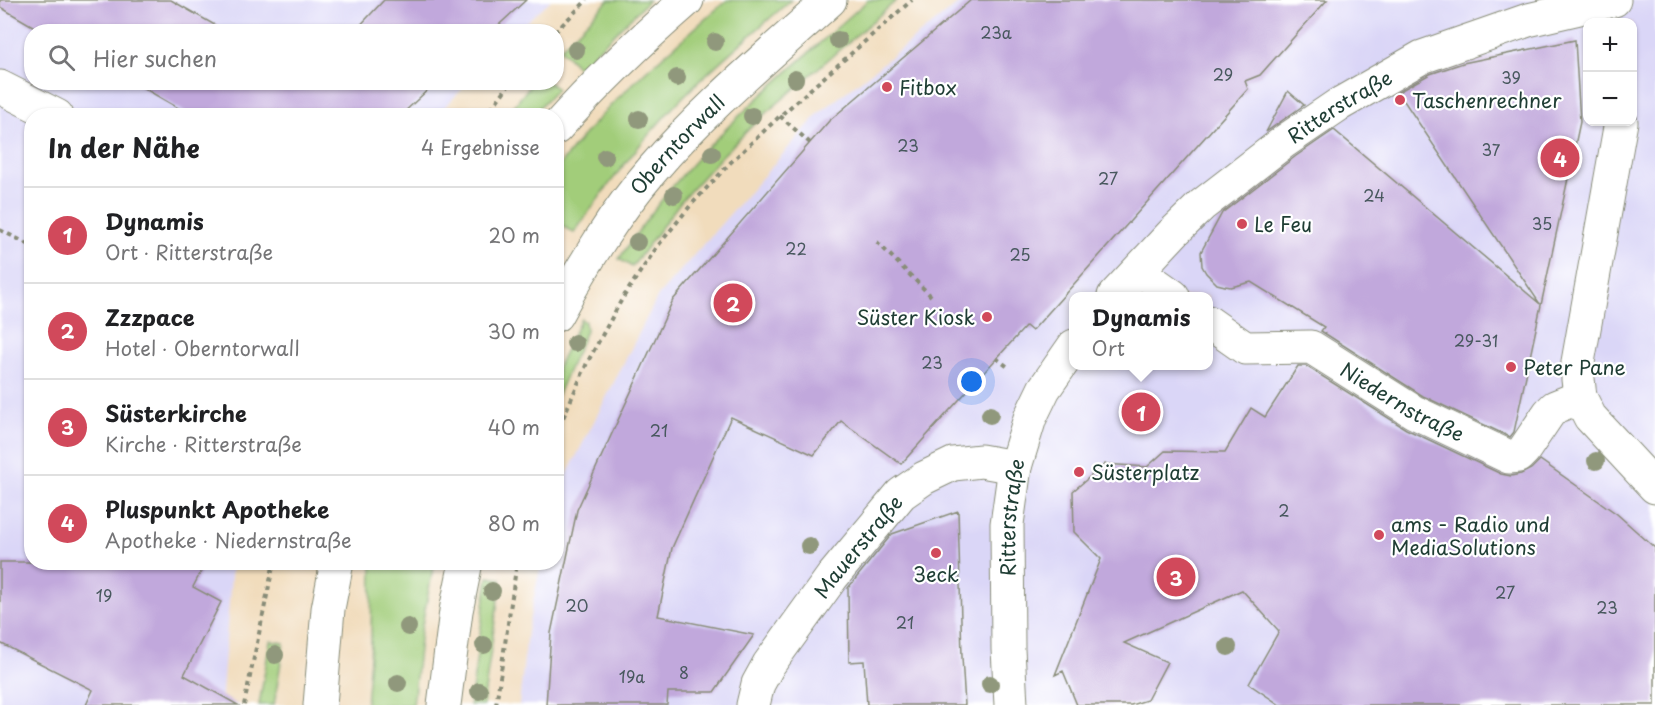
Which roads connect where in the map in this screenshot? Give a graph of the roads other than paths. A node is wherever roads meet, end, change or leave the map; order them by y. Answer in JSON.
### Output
{"nodes":[{"id":1,"x":687,"y":0,"type":"edge"},
{"id":2,"x":830,"y":0,"type":"edge"},
{"id":3,"x":1614,"y":0,"type":"edge"},
{"id":4,"x":1626,"y":0,"type":"edge"},
{"id":5,"x":1628,"y":18,"type":"edge"},
{"id":6,"x":0,"y":87,"type":"edge"},
{"id":7,"x":41,"y":108,"type":"edge"},
{"id":8,"x":564,"y":119,"type":"edge"},
{"id":9,"x":1620,"y":126,"type":"edge"},
{"id":10,"x":1119,"y":292,"type":"edge"},
{"id":11,"x":564,"y":302,"type":"edge"},
{"id":12,"x":1213,"y":325,"type":"edge"},
{"id":13,"x":1069,"y":353,"type":"edge"},
{"id":14,"x":1580,"y":397,"type":"junction"},
{"id":15,"x":1015,"y":467,"type":"junction"},
{"id":16,"x":1655,"y":487,"type":"edge"},
{"id":17,"x":335,"y":570,"type":"edge"},
{"id":18,"x":464,"y":570,"type":"edge"},
{"id":19,"x":320,"y":705,"type":"edge"},
{"id":20,"x":444,"y":705,"type":"edge"},
{"id":21,"x":753,"y":705,"type":"edge"},
{"id":22,"x":1011,"y":705,"type":"edge"}],
"edges":[{"from":1,"to":8,"type":"street"},
{"from":2,"to":11,"type":"street","name":"Oberntorwall"},
{"from":3,"to":10,"type":"street","name":"Ritterstraße"},
{"from":4,"to":5,"type":"street"},
{"from":6,"to":7,"type":"street"},
{"from":9,"to":14,"type":"street"},
{"from":12,"to":14,"type":"street","name":"Niedernstraße"},
{"from":13,"to":15,"type":"street","name":"Ritterstraße"},
{"from":14,"to":16,"type":"street"},
{"from":15,"to":21,"type":"street","name":"Mauerstraße"},
{"from":15,"to":22,"type":"street","name":"Ritterstraße"},
{"from":17,"to":19,"type":"street"},
{"from":18,"to":20,"type":"street"}]}
